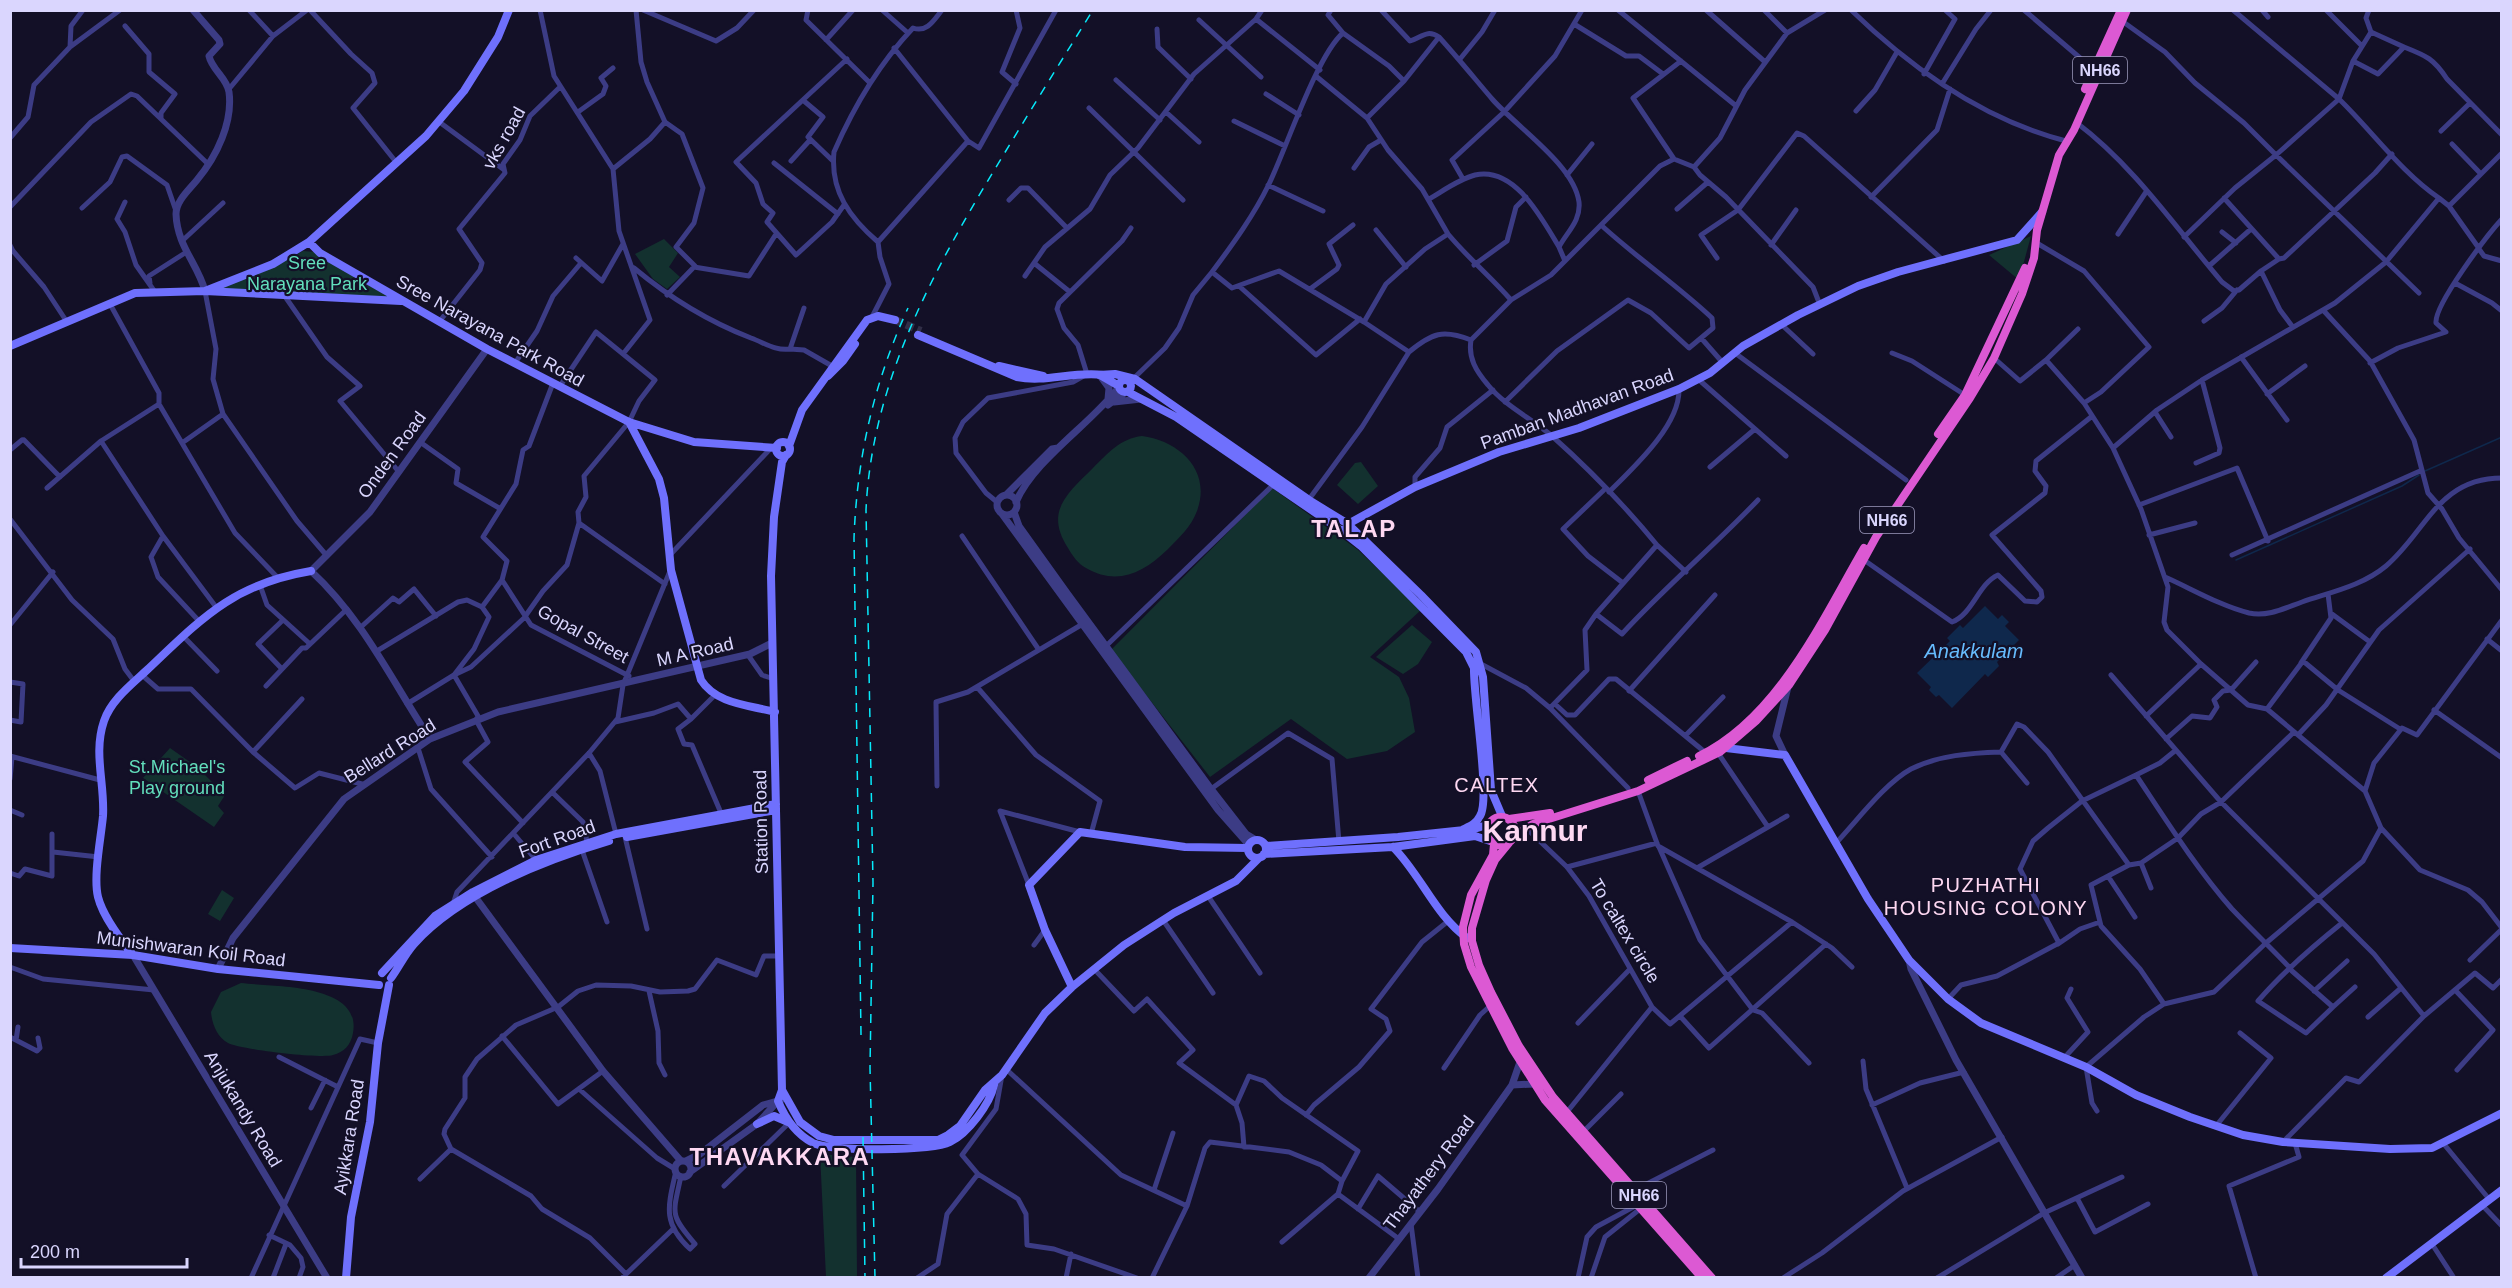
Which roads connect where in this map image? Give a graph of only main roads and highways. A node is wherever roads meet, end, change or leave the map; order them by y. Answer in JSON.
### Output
{"nodes":[{"id":1,"x":509,"y":10,"type":"edge"},
{"id":2,"x":2121,"y":10,"type":"edge"},
{"id":3,"x":2127,"y":10,"type":"edge"},
{"id":4,"x":2071,"y":132,"type":"junction"},
{"id":5,"x":2043,"y":210,"type":"junction"},
{"id":6,"x":309,"y":242,"type":"junction"},
{"id":7,"x":205,"y":291,"type":"junction"},
{"id":8,"x":402,"y":301,"type":"junction"},
{"id":9,"x":873,"y":319,"type":"junction"},
{"id":10,"x":894,"y":321,"type":"tunnel mouth"},
{"id":11,"x":2001,"y":330,"type":"junction"},
{"id":12,"x":920,"y":333,"type":"tunnel mouth"},
{"id":13,"x":10,"y":346,"type":"edge"},
{"id":14,"x":1099,"y":375,"type":"junction"},
{"id":15,"x":825,"y":378,"type":"junction"},
{"id":16,"x":1126,"y":385,"type":"junction"},
{"id":17,"x":629,"y":422,"type":"junction"},
{"id":18,"x":781,"y":451,"type":"junction"},
{"id":19,"x":1307,"y":502,"type":"junction"},
{"id":20,"x":1367,"y":512,"type":"junction"},
{"id":21,"x":1345,"y":527,"type":"junction"},
{"id":22,"x":1357,"y":532,"type":"junction"},
{"id":23,"x":311,"y":571,"type":"road end"},
{"id":24,"x":1478,"y":666,"type":"junction"},
{"id":25,"x":774,"y":712,"type":"junction"},
{"id":26,"x":1720,"y":749,"type":"junction"},
{"id":27,"x":1487,"y":791,"type":"junction"},
{"id":28,"x":776,"y":807,"type":"junction"},
{"id":29,"x":1546,"y":816,"type":"junction"},
{"id":30,"x":1506,"y":818,"type":"junction"},
{"id":31,"x":1520,"y":818,"type":"junction"},
{"id":32,"x":1488,"y":824,"type":"junction"},
{"id":33,"x":660,"y":828,"type":"junction"},
{"id":34,"x":1462,"y":830,"type":"junction"},
{"id":35,"x":1511,"y":840,"type":"junction"},
{"id":36,"x":1492,"y":842,"type":"junction"},
{"id":37,"x":1251,"y":844,"type":"junction"},
{"id":38,"x":1393,"y":847,"type":"junction"},
{"id":39,"x":1263,"y":853,"type":"junction"},
{"id":40,"x":538,"y":863,"type":"junction"},
{"id":41,"x":475,"y":895,"type":"junction"},
{"id":42,"x":1462,"y":934,"type":"junction"},
{"id":43,"x":1472,"y":940,"type":"junction"},
{"id":44,"x":10,"y":948,"type":"edge"},
{"id":45,"x":133,"y":956,"type":"junction"},
{"id":46,"x":384,"y":981,"type":"junction"},
{"id":47,"x":1072,"y":987,"type":"junction"},
{"id":48,"x":1538,"y":1083,"type":"junction"},
{"id":49,"x":994,"y":1085,"type":"junction"},
{"id":50,"x":782,"y":1100,"type":"junction"},
{"id":51,"x":2502,"y":1113,"type":"edge"},
{"id":52,"x":790,"y":1122,"type":"junction"},
{"id":53,"x":757,"y":1124,"type":"road end"},
{"id":54,"x":2502,"y":1190,"type":"edge"},
{"id":55,"x":346,"y":1278,"type":"edge"},
{"id":56,"x":1702,"y":1278,"type":"edge"},
{"id":57,"x":1712,"y":1278,"type":"edge"},
{"id":58,"x":2386,"y":1278,"type":"edge"}],
"edges":[{"from":1,"to":6,"type":"main road"},
{"from":2,"to":4,"type":"highway","number":"NH66"},
{"from":3,"to":4,"type":"highway","number":"NH66"},
{"from":4,"to":5,"type":"highway","number":"NH66"},
{"from":5,"to":11,"type":"highway","number":"NH66"},
{"from":5,"to":20,"type":"main road","name":"Pamban Madhavan Road"},
{"from":6,"to":7,"type":"main road"},
{"from":6,"to":8,"type":"main road","name":"Sree Narayana Park Road"},
{"from":7,"to":8,"type":"main road"},
{"from":7,"to":13,"type":"main road"},
{"from":8,"to":17,"type":"main road","name":"Sree Narayana Park Road"},
{"from":9,"to":10,"type":"main road"},
{"from":9,"to":15,"type":"main road","name":"Station Road"},
{"from":9,"to":15,"type":"main road"},
{"from":11,"to":26,"type":"highway","number":"NH66"},
{"from":11,"to":26,"type":"highway","number":"NH66"},
{"from":12,"to":14,"type":"main road"},
{"from":14,"to":16,"type":"main road"},
{"from":14,"to":16,"type":"main road"},
{"from":15,"to":18,"type":"main road","name":"Station Road"},
{"from":16,"to":19,"type":"main road"},
{"from":16,"to":19,"type":"main road"},
{"from":17,"to":18,"type":"main road","name":"Sree Narayana Park Road"},
{"from":17,"to":25,"type":"main road"},
{"from":18,"to":25,"type":"main road","name":"Station Road"},
{"from":19,"to":21,"type":"main road"},
{"from":20,"to":21,"type":"main road","name":"Pamban Madhavan Road"},
{"from":20,"to":22,"type":"main road"},
{"from":21,"to":22,"type":"main road"},
{"from":21,"to":24,"type":"main road"},
{"from":22,"to":24,"type":"main road"},
{"from":23,"to":45,"type":"main road"},
{"from":24,"to":27,"type":"main road"},
{"from":25,"to":28,"type":"main road","name":"Station Road"},
{"from":26,"to":29,"type":"highway","number":"NH66"},
{"from":26,"to":29,"type":"highway","number":"NH66"},
{"from":26,"to":51,"type":"main road"},
{"from":27,"to":30,"type":"main road"},
{"from":27,"to":31,"type":"main road"},
{"from":27,"to":32,"type":"main road"},
{"from":27,"to":34,"type":"main road"},
{"from":28,"to":33,"type":"main road","name":"Fort Road"},
{"from":28,"to":33,"type":"main road","name":"Fort Road"},
{"from":28,"to":50,"type":"main road","name":"Station Road"},
{"from":29,"to":31,"type":"highway","number":"NH66"},
{"from":29,"to":35,"type":"highway"},
{"from":30,"to":31,"type":"highway","number":"NH66"},
{"from":30,"to":32,"type":"highway","number":"NH66"},
{"from":30,"to":35,"type":"highway"},
{"from":32,"to":34,"type":"main road"},
{"from":32,"to":36,"type":"highway"},
{"from":33,"to":40,"type":"main road","name":"Fort Road"},
{"from":33,"to":40,"type":"main road","name":"Fort Road"},
{"from":34,"to":39,"type":"main road"},
{"from":35,"to":36,"type":"highway"},
{"from":35,"to":43,"type":"highway","number":"NH66"},
{"from":36,"to":38,"type":"main road"},
{"from":36,"to":42,"type":"highway","number":"NH66"},
{"from":37,"to":39,"type":"main road"},
{"from":37,"to":39,"type":"main road"},
{"from":37,"to":47,"type":"main road"},
{"from":38,"to":39,"type":"main road"},
{"from":38,"to":42,"type":"main road"},
{"from":39,"to":47,"type":"main road"},
{"from":40,"to":41,"type":"main road","name":"Fort Road"},
{"from":41,"to":46,"type":"main road","name":"Fort Road"},
{"from":41,"to":46,"type":"main road","name":"Fort Road"},
{"from":42,"to":43,"type":"main road"},
{"from":42,"to":48,"type":"highway","number":"NH66"},
{"from":43,"to":48,"type":"highway","number":"NH66"},
{"from":44,"to":45,"type":"main road","name":"Munishwaran Koil Road"},
{"from":45,"to":46,"type":"main road","name":"Munishwaran Koil Road"},
{"from":46,"to":55,"type":"main road","name":"Ayikkara Road"},
{"from":47,"to":49,"type":"main road"},
{"from":48,"to":56,"type":"highway","number":"NH66"},
{"from":48,"to":57,"type":"highway","number":"NH66"},
{"from":49,"to":50,"type":"main road","name":"Station Road"},
{"from":49,"to":52,"type":"main road"},
{"from":50,"to":52,"type":"main road"},
{"from":52,"to":53,"type":"main road"},
{"from":54,"to":58,"type":"main road"}]}
